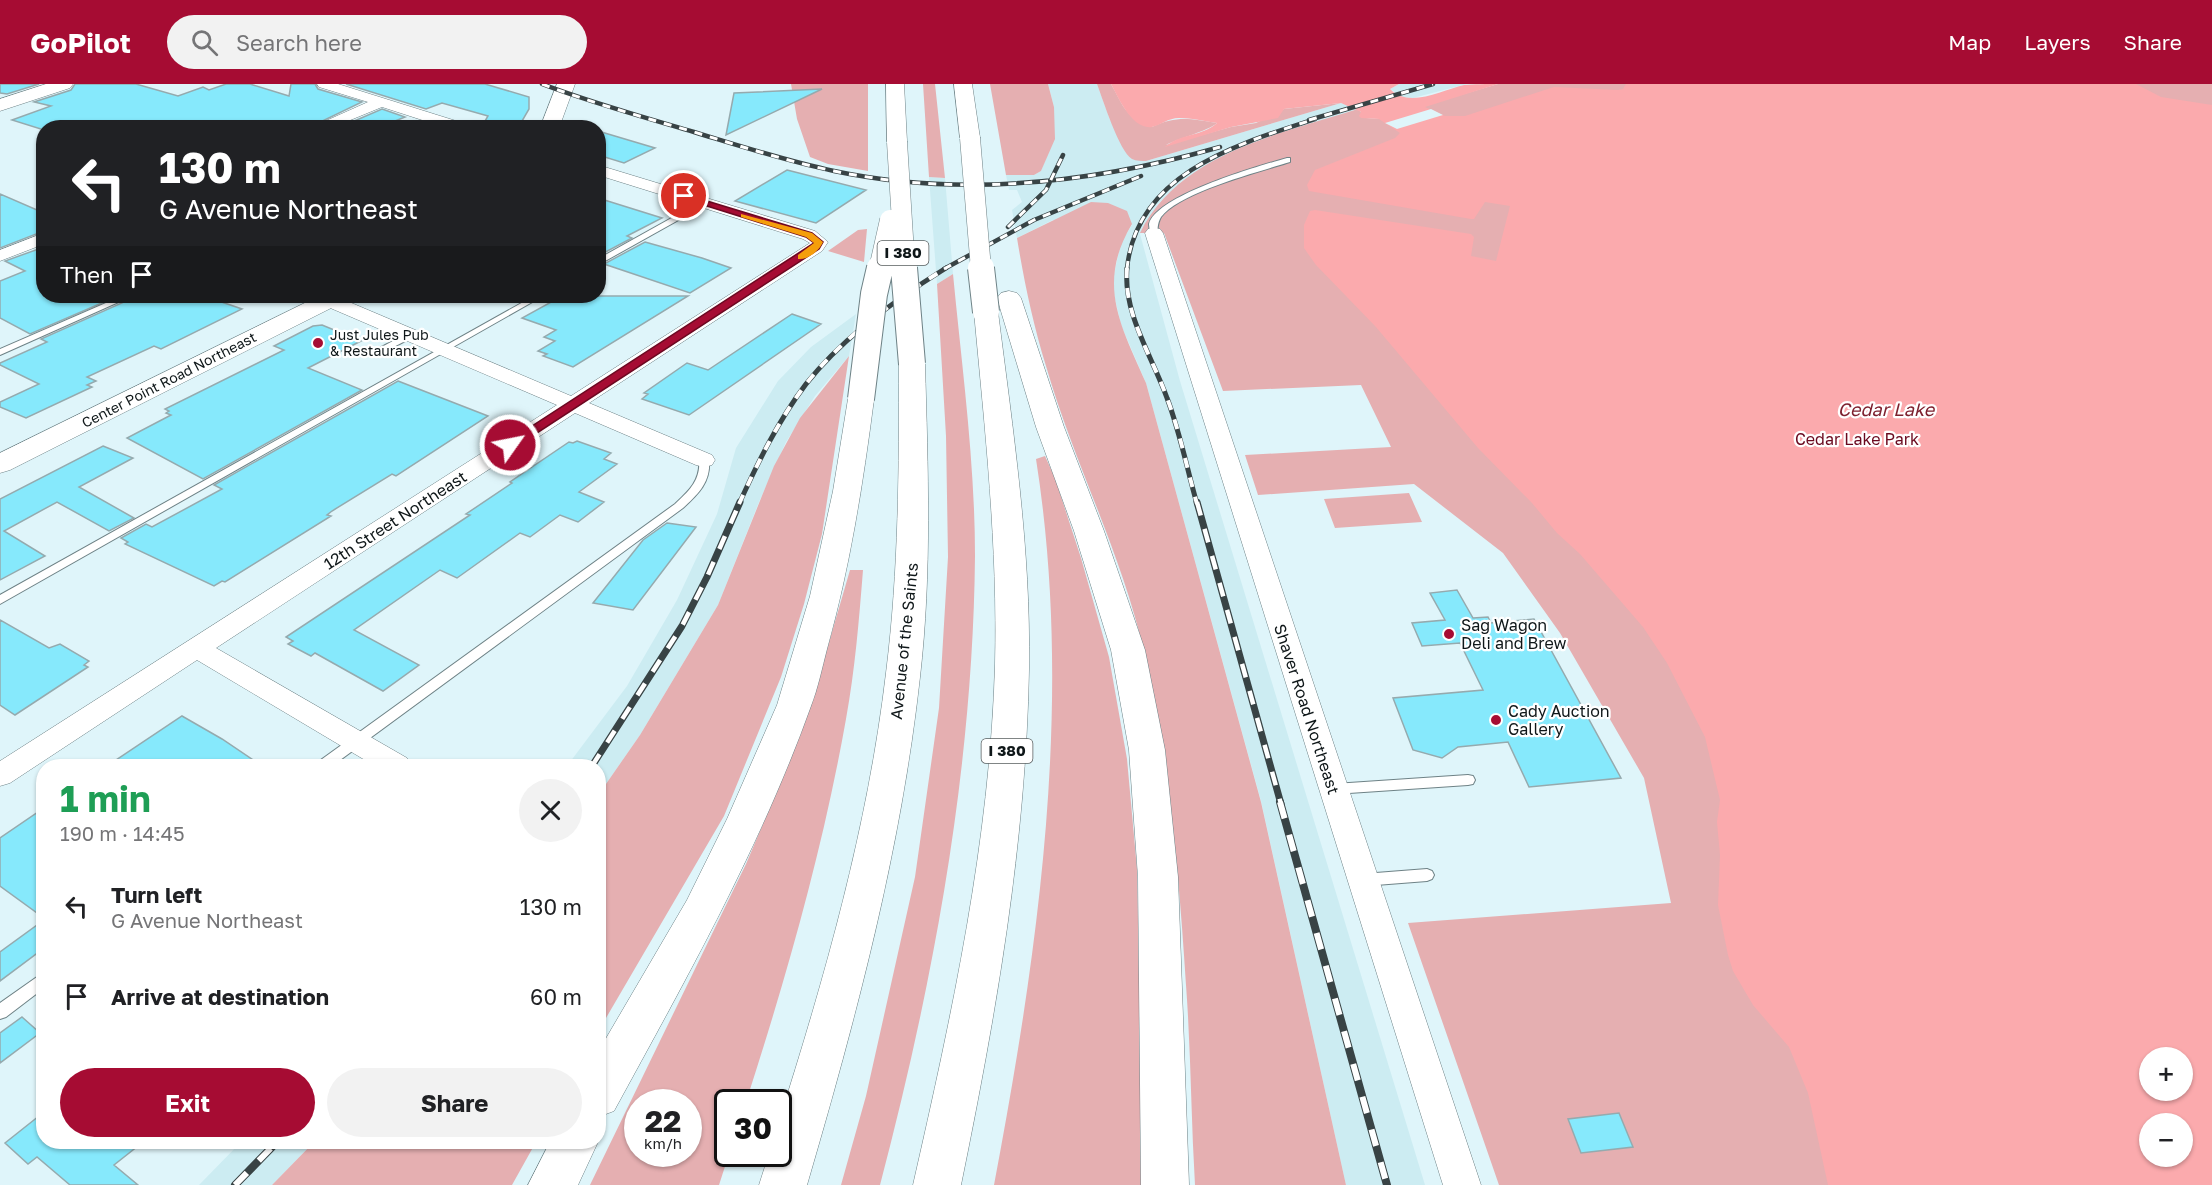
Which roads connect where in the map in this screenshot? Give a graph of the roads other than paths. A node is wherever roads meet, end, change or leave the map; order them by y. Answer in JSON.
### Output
{"nodes":[{"id":1,"x":64,"y":84,"type":"edge"},
{"id":2,"x":324,"y":84,"type":"edge"},
{"id":3,"x":566,"y":84,"type":"edge"},
{"id":4,"x":895,"y":84,"type":"edge"},
{"id":5,"x":963,"y":84,"type":"edge"},
{"id":6,"x":381,"y":102,"type":"junction"},
{"id":7,"x":0,"y":105,"type":"edge"},
{"id":8,"x":337,"y":120,"type":"edge"},
{"id":9,"x":438,"y":120,"type":"edge"},
{"id":10,"x":552,"y":120,"type":"edge"},
{"id":11,"x":1287,"y":160,"type":"dead end"},
{"id":12,"x":606,"y":172,"type":"edge"},
{"id":13,"x":898,"y":186,"type":"junction"},
{"id":14,"x":705,"y":203,"type":"junction"},
{"id":15,"x":1154,"y":233,"type":"joint"},
{"id":16,"x":36,"y":241,"type":"edge"},
{"id":17,"x":0,"y":256,"type":"edge"},
{"id":18,"x":606,"y":259,"type":"edge"},
{"id":19,"x":112,"y":303,"type":"edge"},
{"id":20,"x":323,"y":303,"type":"edge"},
{"id":21,"x":343,"y":303,"type":"edge"},
{"id":22,"x":526,"y":303,"type":"edge"},
{"id":23,"x":998,"y":305,"type":"junction"},
{"id":24,"x":410,"y":335,"type":"junction"},
{"id":25,"x":443,"y":349,"type":"junction"},
{"id":26,"x":379,"y":351,"type":"dead end"},
{"id":27,"x":0,"y":352,"type":"edge"},
{"id":28,"x":572,"y":405,"type":"junction"},
{"id":29,"x":704,"y":460,"type":"joint"},
{"id":30,"x":0,"y":464,"type":"edge"},
{"id":31,"x":0,"y":600,"type":"edge"},
{"id":32,"x":197,"y":648,"type":"junction"},
{"id":33,"x":355,"y":742,"type":"junction"},
{"id":34,"x":332,"y":759,"type":"edge"},
{"id":35,"x":385,"y":759,"type":"edge"},
{"id":36,"x":0,"y":776,"type":"edge"},
{"id":37,"x":1468,"y":780,"type":"dead end"},
{"id":38,"x":1333,"y":789,"type":"junction"},
{"id":39,"x":1427,"y":875,"type":"dead end"},
{"id":40,"x":1362,"y":880,"type":"junction"},
{"id":41,"x":36,"y":985,"type":"edge"},
{"id":42,"x":0,"y":1012,"type":"edge"},
{"id":43,"x":606,"y":1082,"type":"edge"},
{"id":44,"x":571,"y":1149,"type":"edge"},
{"id":45,"x":552,"y":1185,"type":"edge"},
{"id":46,"x":783,"y":1185,"type":"edge"},
{"id":47,"x":937,"y":1185,"type":"edge"},
{"id":48,"x":1165,"y":1185,"type":"edge"},
{"id":49,"x":1462,"y":1185,"type":"edge"}],
"edges":[{"from":1,"to":7,"type":"main road"},
{"from":2,"to":6,"type":"street"},
{"from":3,"to":10,"type":"main road"},
{"from":4,"to":13,"type":"main road","name":"Avenue of the Saints","number":"I 380","bridge":true},
{"from":5,"to":23,"type":"main road","number":"I 380","bridge":true},
{"from":6,"to":8,"type":"street"},
{"from":6,"to":9,"type":"street"},
{"from":11,"to":15,"type":"lane"},
{"from":12,"to":14,"type":"street"},
{"from":13,"to":43,"type":"main road","bridge":true},
{"from":13,"to":46,"type":"main road","name":"Avenue of the Saints","number":"I 380","bridge":true},
{"from":14,"to":18,"type":"lane"},
{"from":14,"to":28,"type":"street","name":"12th Street Northeast"},
{"from":15,"to":38,"type":"street","name":"Shaver Road Northeast"},
{"from":16,"to":17,"type":"street"},
{"from":19,"to":27,"type":"lane"},
{"from":20,"to":30,"type":"main road","name":"Center Point Road Northeast"},
{"from":21,"to":24,"type":"street"},
{"from":22,"to":25,"type":"lane"},
{"from":23,"to":47,"type":"main road","number":"I 380"},
{"from":23,"to":48,"type":"main road"},
{"from":24,"to":25,"type":"street"},
{"from":24,"to":26,"type":"lane"},
{"from":25,"to":28,"type":"street"},
{"from":25,"to":31,"type":"lane"},
{"from":28,"to":29,"type":"street"},
{"from":28,"to":32,"type":"street","name":"12th Street Northeast"},
{"from":29,"to":33,"type":"lane"},
{"from":32,"to":33,"type":"street"},
{"from":32,"to":36,"type":"street","name":"12th Street Northeast"},
{"from":33,"to":34,"type":"lane"},
{"from":33,"to":35,"type":"street"},
{"from":37,"to":38,"type":"lane"},
{"from":38,"to":40,"type":"street","name":"Shaver Road Northeast"},
{"from":39,"to":40,"type":"lane"},
{"from":40,"to":49,"type":"street","name":"Shaver Road Northeast"},
{"from":41,"to":42,"type":"lane"},
{"from":44,"to":45,"type":"main road"}]}
